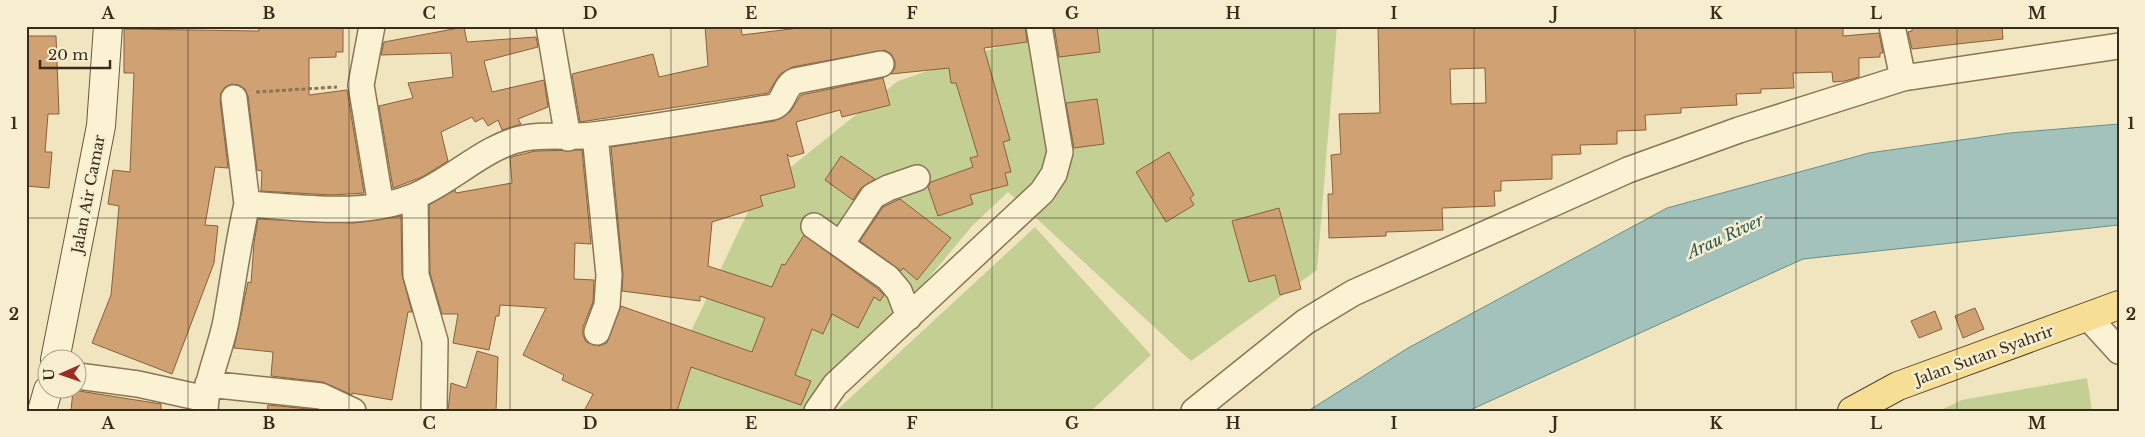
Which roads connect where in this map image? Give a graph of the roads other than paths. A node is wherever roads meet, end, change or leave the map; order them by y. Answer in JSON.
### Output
{"nodes":[{"id":1,"x":108,"y":26,"type":"edge"},
{"id":2,"x":372,"y":26,"type":"edge"},
{"id":3,"x":549,"y":26,"type":"edge"},
{"id":4,"x":1039,"y":26,"type":"edge"},
{"id":5,"x":1892,"y":26,"type":"edge"},
{"id":6,"x":2119,"y":46,"type":"edge"},
{"id":7,"x":881,"y":64,"type":"dead end"},
{"id":8,"x":1903,"y":78,"type":"junction"},
{"id":9,"x":234,"y":98,"type":"road end"},
{"id":10,"x":596,"y":135,"type":"junction"},
{"id":11,"x":568,"y":138,"type":"junction"},
{"id":12,"x":917,"y":178,"type":"dead end"},
{"id":13,"x":415,"y":196,"type":"junction"},
{"id":14,"x":247,"y":204,"type":"junction"},
{"id":15,"x":381,"y":206,"type":"junction"},
{"id":16,"x":814,"y":226,"type":"dead end"},
{"id":17,"x":841,"y":244,"type":"junction"},
{"id":18,"x":2119,"y":304,"type":"edge"},
{"id":19,"x":909,"y":317,"type":"junction"},
{"id":20,"x":2088,"y":317,"type":"junction"},
{"id":21,"x":596,"y":332,"type":"dead end"},
{"id":22,"x":57,"y":350,"type":"edge"},
{"id":23,"x":2119,"y":351,"type":"edge"},
{"id":24,"x":88,"y":377,"type":"edge"},
{"id":25,"x":206,"y":398,"type":"edge"},
{"id":26,"x":353,"y":411,"type":"edge"},
{"id":27,"x":434,"y":411,"type":"edge"},
{"id":28,"x":816,"y":411,"type":"edge"},
{"id":29,"x":1194,"y":411,"type":"edge"},
{"id":30,"x":1852,"y":411,"type":"edge"}],
"edges":[{"from":1,"to":22,"type":"main road","name":"Jalan Air Camar"},
{"from":2,"to":15,"type":"street"},
{"from":3,"to":11,"type":"street"},
{"from":4,"to":19,"type":"street"},
{"from":5,"to":8,"type":"street"},
{"from":6,"to":8,"type":"street"},
{"from":7,"to":10,"type":"street"},
{"from":8,"to":29,"type":"street"},
{"from":9,"to":14,"type":"street"},
{"from":10,"to":11,"type":"street"},
{"from":10,"to":21,"type":"street"},
{"from":11,"to":13,"type":"street"},
{"from":12,"to":17,"type":"street"},
{"from":13,"to":15,"type":"street"},
{"from":13,"to":27,"type":"street"},
{"from":14,"to":15,"type":"street"},
{"from":14,"to":25,"type":"street"},
{"from":16,"to":17,"type":"street"},
{"from":17,"to":19,"type":"street"},
{"from":18,"to":20,"type":"main road","name":"Jalan Sutan Syahrir"},
{"from":19,"to":28,"type":"street"},
{"from":20,"to":23,"type":"street"},
{"from":20,"to":30,"type":"main road","name":"Jalan Sutan Syahrir"},
{"from":24,"to":25,"type":"street"},
{"from":25,"to":26,"type":"street"}]}
